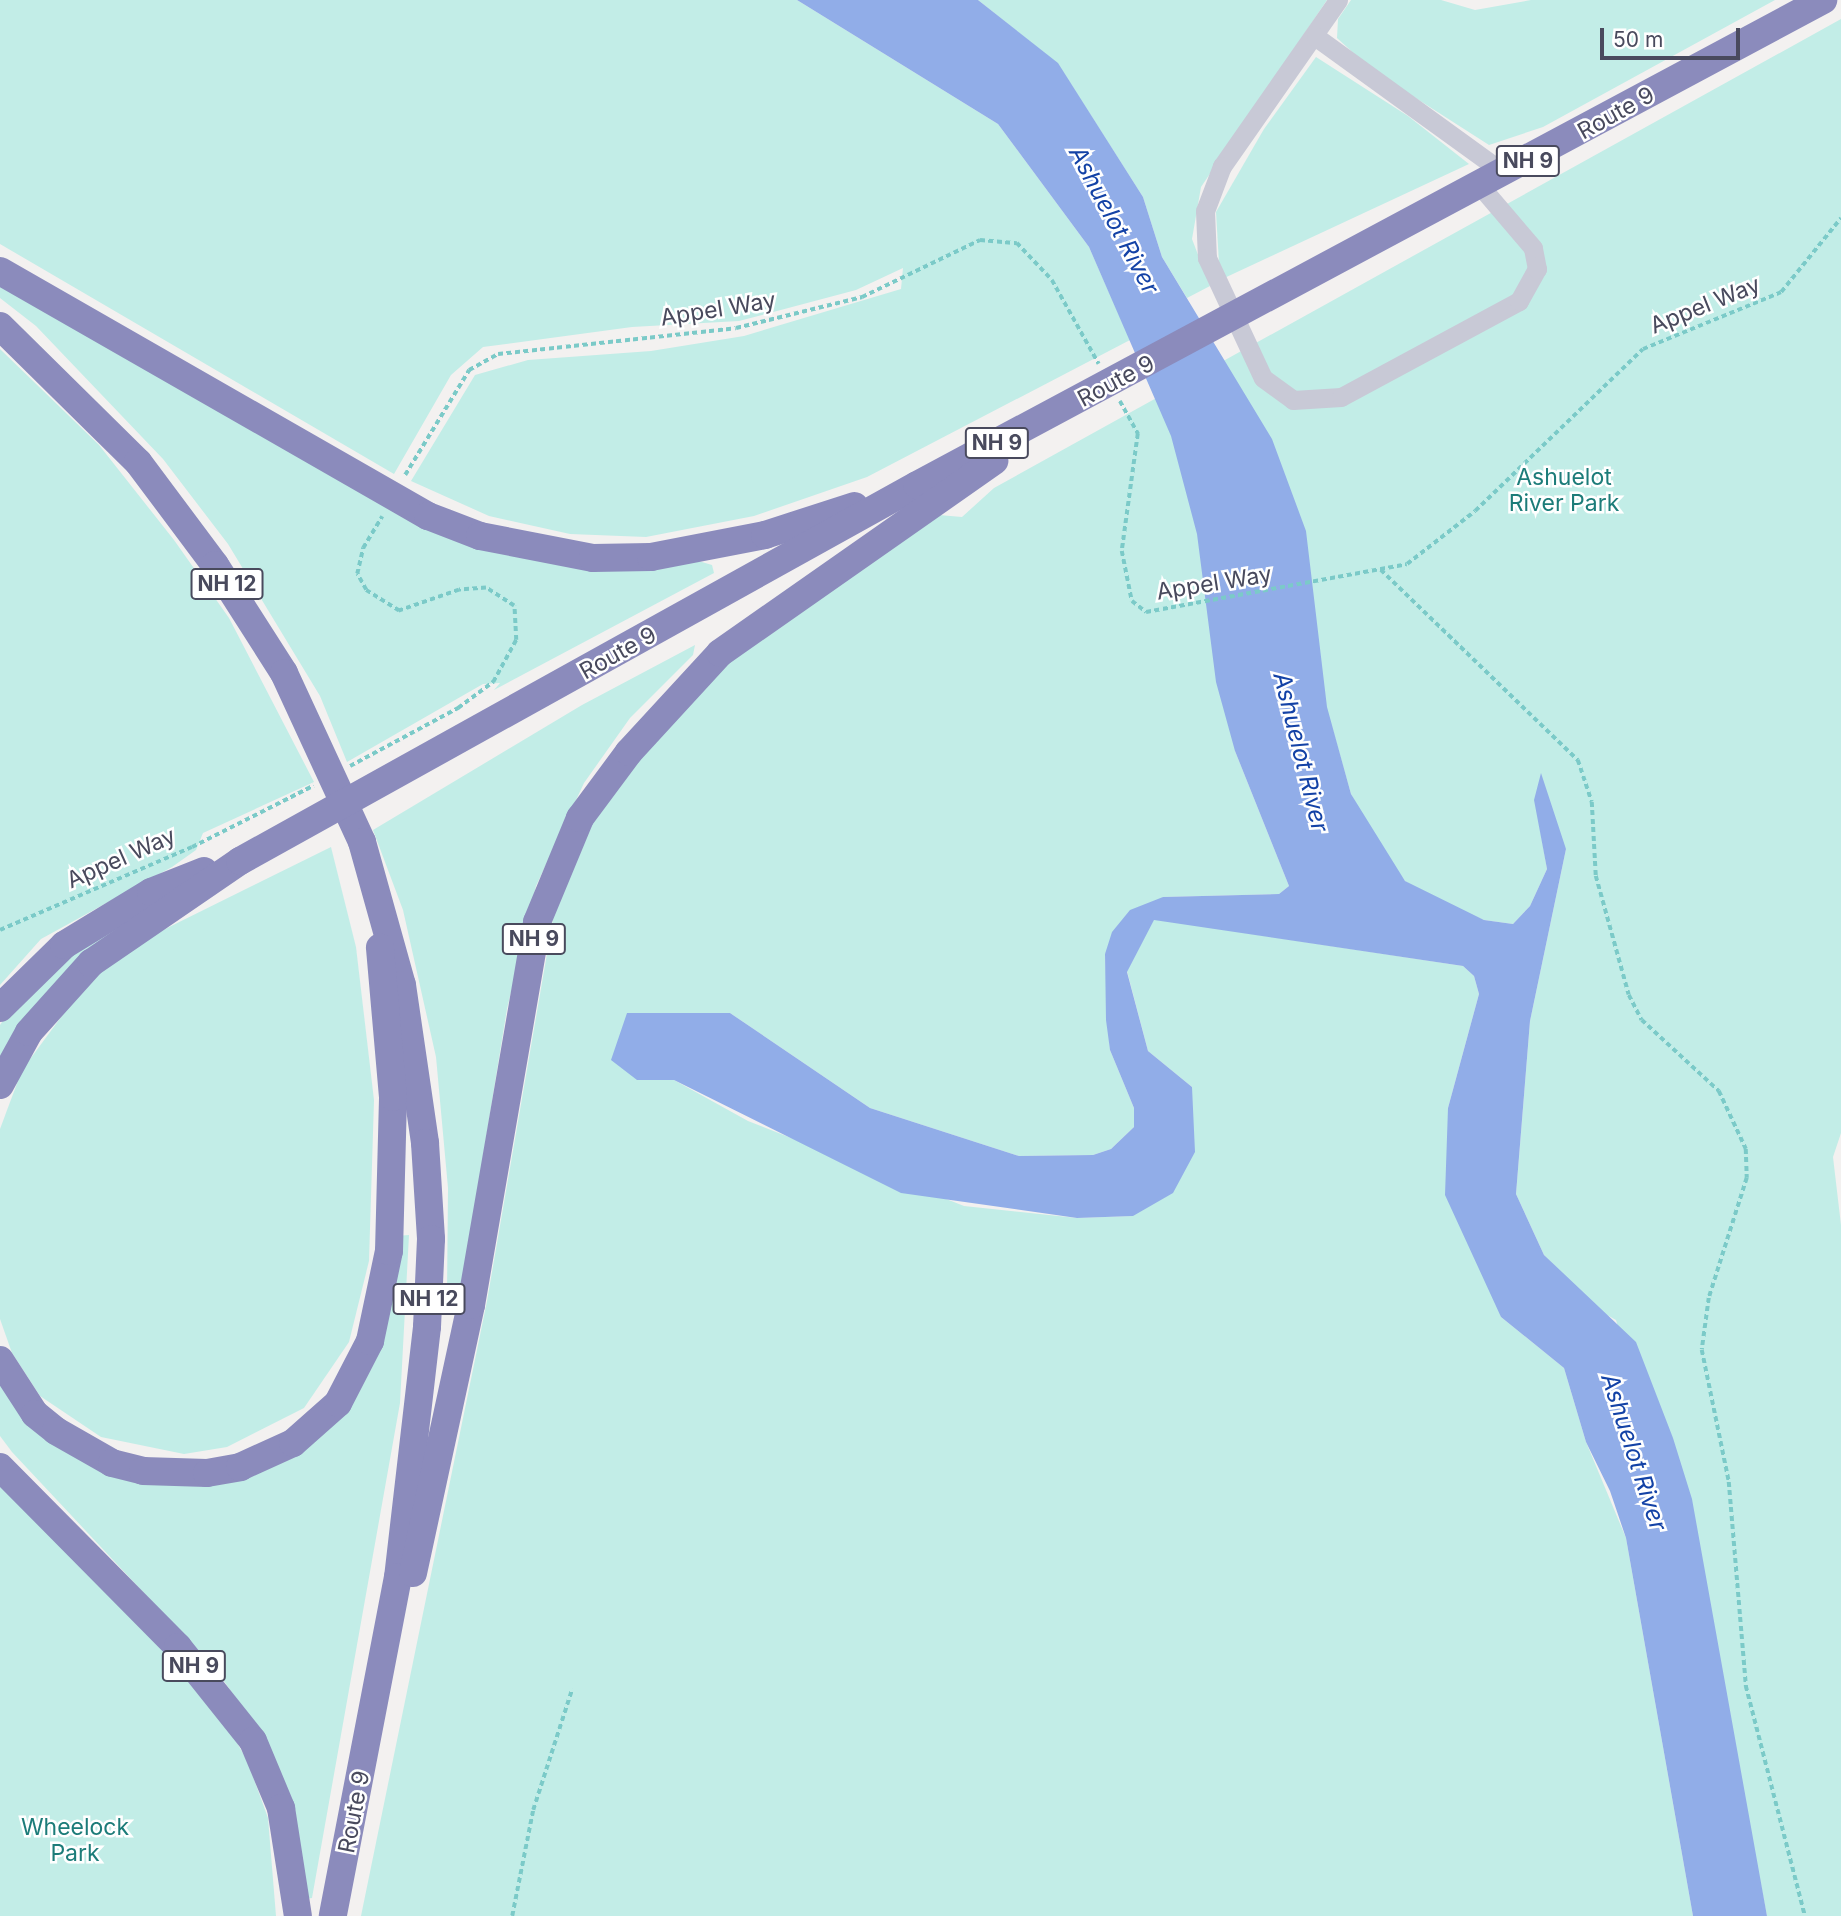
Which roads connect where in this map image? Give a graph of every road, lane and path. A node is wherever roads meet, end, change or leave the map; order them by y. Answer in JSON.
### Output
{"nodes":[{"id":1,"x":1338,"y":0,"type":"edge"},
{"id":2,"x":1823,"y":0,"type":"edge"},
{"id":3,"x":1317,"y":37,"type":"junction"},
{"id":4,"x":1493,"y":181,"type":"junction"},
{"id":5,"x":1841,"y":218,"type":"edge"},
{"id":6,"x":0,"y":271,"type":"edge"},
{"id":7,"x":0,"y":326,"type":"edge"},
{"id":8,"x":1105,"y":374,"type":"dead end"},
{"id":9,"x":1118,"y":398,"type":"dead end"},
{"id":10,"x":1078,"y":401,"type":"junction"},
{"id":11,"x":405,"y":475,"type":"dead end"},
{"id":12,"x":917,"y":485,"type":"junction"},
{"id":13,"x":382,"y":516,"type":"dead end"},
{"id":14,"x":1381,"y":570,"type":"junction"},
{"id":15,"x":403,"y":738,"type":"dead end"},
{"id":16,"x":255,"y":816,"type":"dead end"},
{"id":17,"x":240,"y":861,"type":"junction"},
{"id":18,"x":377,"y":893,"type":"junction"},
{"id":19,"x":0,"y":930,"type":"edge"},
{"id":20,"x":0,"y":1008,"type":"edge"},
{"id":21,"x":0,"y":1085,"type":"edge"},
{"id":22,"x":0,"y":1360,"type":"edge"},
{"id":23,"x":0,"y":1467,"type":"edge"},
{"id":24,"x":572,"y":1689,"type":"dead end"},
{"id":25,"x":375,"y":1707,"type":"junction"},
{"id":26,"x":298,"y":1916,"type":"edge"},
{"id":27,"x":333,"y":1916,"type":"edge"},
{"id":28,"x":512,"y":1916,"type":"edge"},
{"id":29,"x":1805,"y":1916,"type":"edge"}],
"edges":[{"from":1,"to":3,"type":"lane"},
{"from":2,"to":4,"type":"highway","name":"Route 9","number":"NH 9"},
{"from":3,"to":4,"type":"lane"},
{"from":3,"to":4,"type":"lane"},
{"from":4,"to":10,"type":"highway","name":"Route 9","number":"NH 9"},
{"from":5,"to":14,"type":"path","name":"Appel Way"},
{"from":6,"to":12,"type":"highway"},
{"from":7,"to":18,"type":"highway","number":"NH 12"},
{"from":8,"to":11,"type":"path","name":"Appel Way"},
{"from":9,"to":14,"type":"path","name":"Appel Way"},
{"from":10,"to":12,"type":"highway","name":"Route 9","number":"NH 9"},
{"from":10,"to":25,"type":"highway","number":"NH 9"},
{"from":12,"to":17,"type":"highway","name":"Route 9","number":"NH 9"},
{"from":13,"to":15,"type":"path"},
{"from":14,"to":29,"type":"path"},
{"from":16,"to":19,"type":"path","name":"Appel Way"},
{"from":17,"to":20,"type":"highway","number":"NH 9"},
{"from":17,"to":21,"type":"highway"},
{"from":18,"to":22,"type":"highway"},
{"from":18,"to":25,"type":"highway","number":"NH 12"},
{"from":23,"to":26,"type":"highway","number":"NH 9"},
{"from":24,"to":28,"type":"path"},
{"from":25,"to":27,"type":"highway","name":"Route 9","number":"NH 9"}]}
